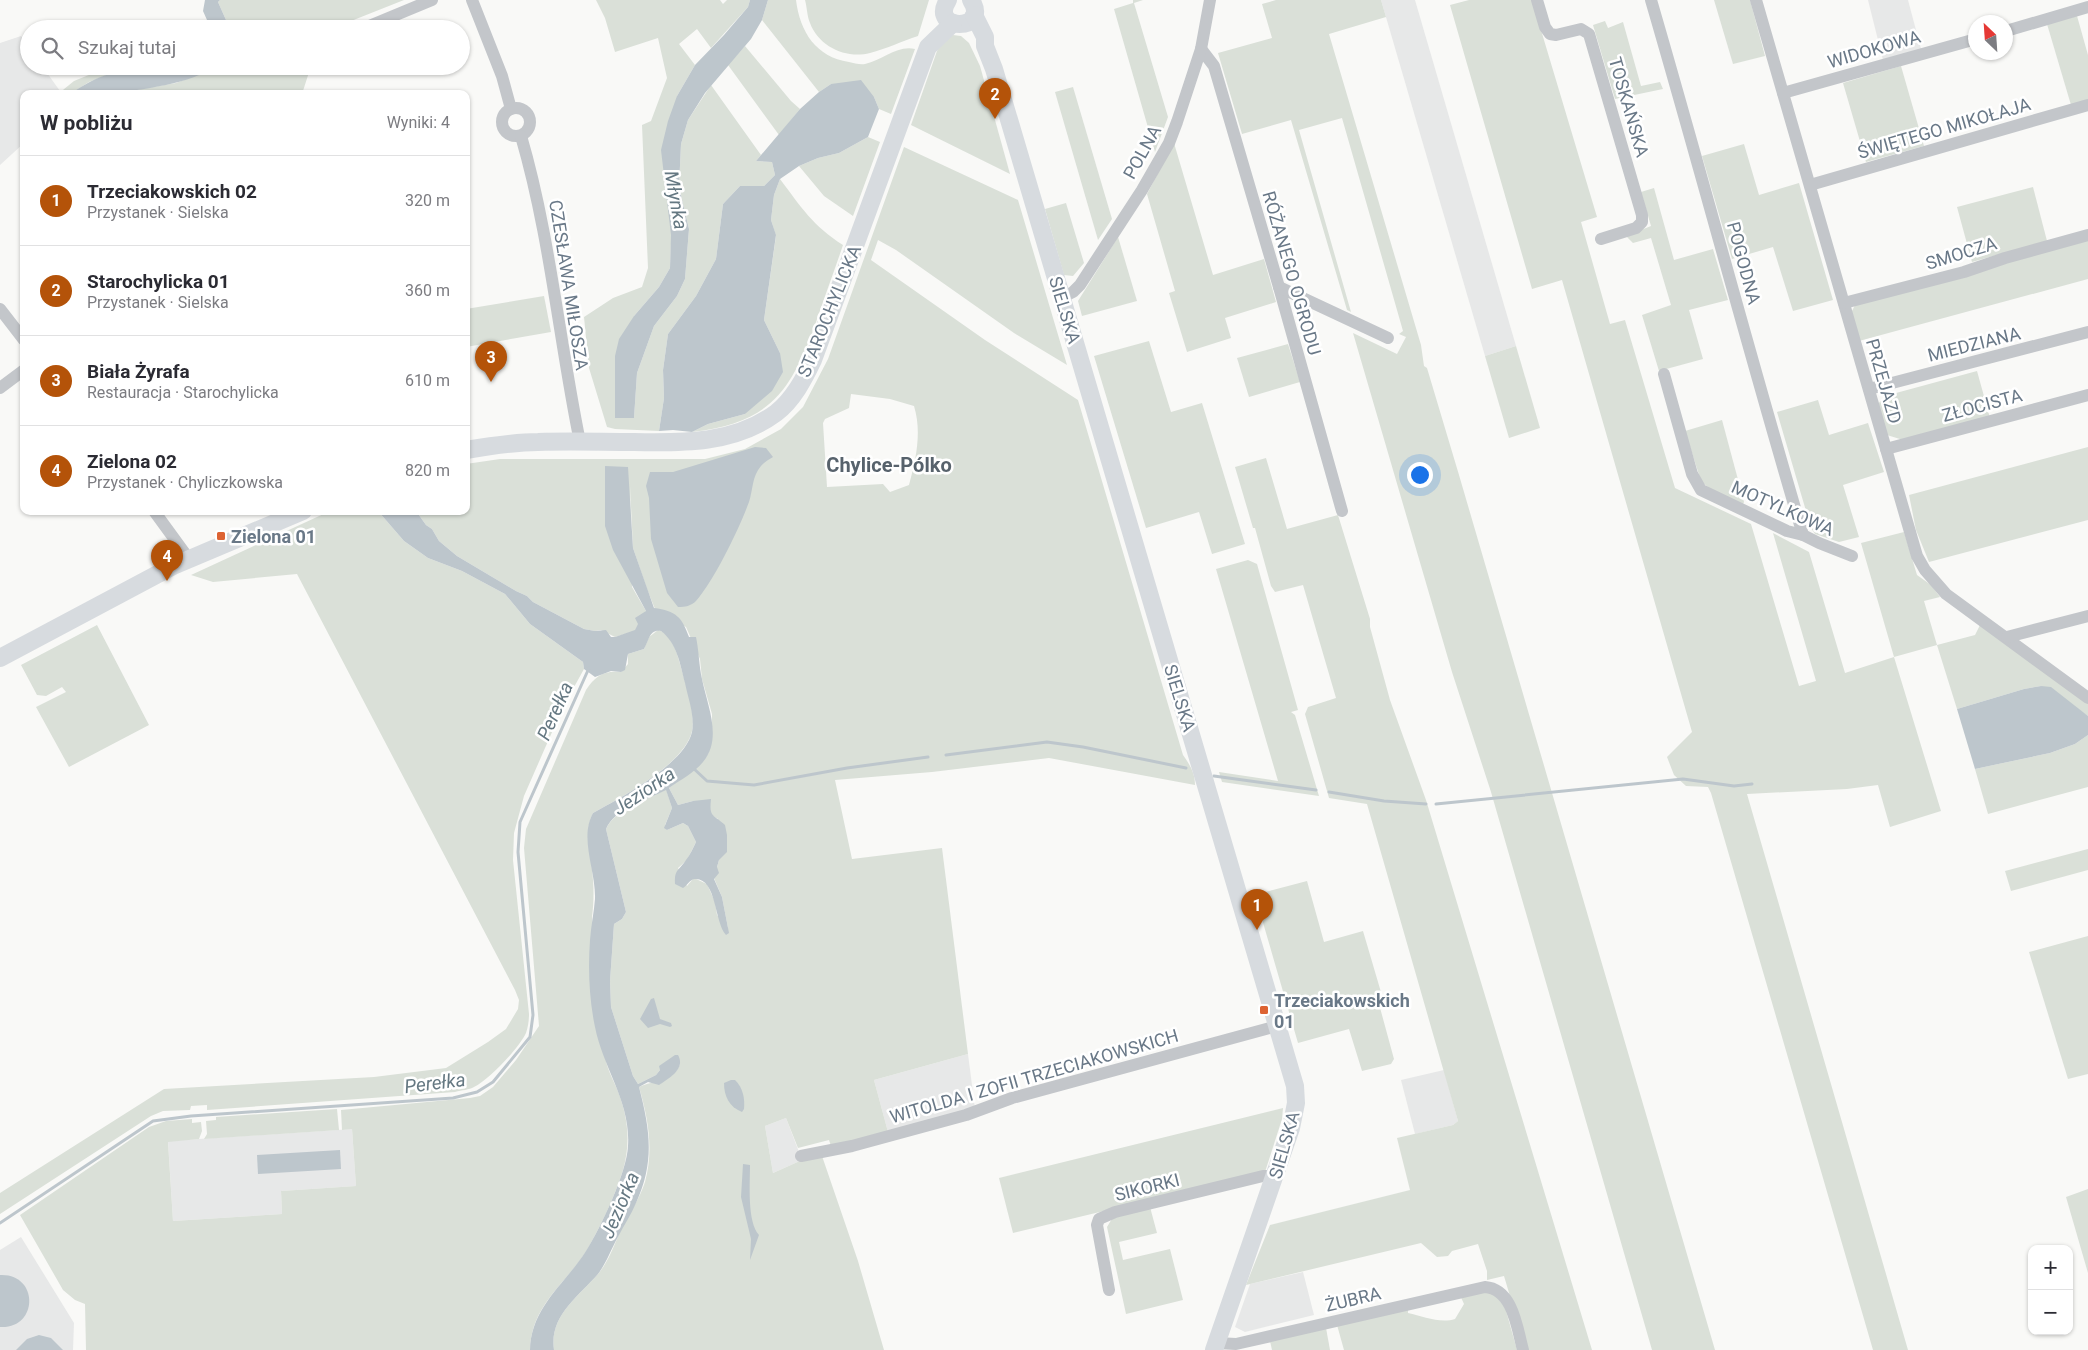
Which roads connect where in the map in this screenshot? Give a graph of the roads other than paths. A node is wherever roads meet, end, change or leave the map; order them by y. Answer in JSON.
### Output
{"nodes":[{"id":1,"x":432,"y":0,"type":"edge"},
{"id":2,"x":472,"y":0,"type":"edge"},
{"id":3,"x":1210,"y":0,"type":"edge"},
{"id":4,"x":1537,"y":0,"type":"edge"},
{"id":5,"x":1650,"y":0,"type":"edge"},
{"id":6,"x":1758,"y":1,"type":"edge"},
{"id":7,"x":2088,"y":7,"type":"edge"},
{"id":8,"x":959,"y":13,"type":"edge"},
{"id":9,"x":384,"y":20,"type":"edge"},
{"id":10,"x":2013,"y":28,"type":"edge"},
{"id":11,"x":1968,"y":41,"type":"edge"},
{"id":12,"x":1201,"y":49,"type":"junction"},
{"id":13,"x":1783,"y":93,"type":"junction"},
{"id":14,"x":2088,"y":105,"type":"edge"},
{"id":15,"x":511,"y":109,"type":"junction"},
{"id":16,"x":521,"y":136,"type":"junction"},
{"id":17,"x":1810,"y":185,"type":"junction"},
{"id":18,"x":2088,"y":235,"type":"edge"},
{"id":19,"x":1601,"y":239,"type":"dead end"},
{"id":20,"x":1279,"y":287,"type":"junction"},
{"id":21,"x":1061,"y":298,"type":"junction"},
{"id":22,"x":1844,"y":303,"type":"junction"},
{"id":23,"x":0,"y":309,"type":"edge"},
{"id":24,"x":2088,"y":332,"type":"edge"},
{"id":25,"x":20,"y":335,"type":"edge"},
{"id":26,"x":1388,"y":338,"type":"dead end"},
{"id":27,"x":20,"y":373,"type":"edge"},
{"id":28,"x":1664,"y":374,"type":"dead end"},
{"id":29,"x":0,"y":388,"type":"edge"},
{"id":30,"x":1869,"y":389,"type":"junction"},
{"id":31,"x":2088,"y":395,"type":"edge"},
{"id":32,"x":580,"y":442,"type":"junction"},
{"id":33,"x":470,"y":449,"type":"edge"},
{"id":34,"x":1886,"y":449,"type":"junction"},
{"id":35,"x":1342,"y":511,"type":"dead end"},
{"id":36,"x":157,"y":515,"type":"edge"},
{"id":37,"x":294,"y":515,"type":"edge"},
{"id":38,"x":1803,"y":535,"type":"junction"},
{"id":39,"x":1852,"y":556,"type":"dead end"},
{"id":40,"x":189,"y":559,"type":"junction"},
{"id":41,"x":2088,"y":616,"type":"edge"},
{"id":42,"x":2007,"y":637,"type":"junction"},
{"id":43,"x":0,"y":658,"type":"edge"},
{"id":44,"x":2088,"y":698,"type":"edge"},
{"id":45,"x":1277,"y":1026,"type":"junction"},
{"id":46,"x":801,"y":1156,"type":"dead end"},
{"id":47,"x":1276,"y":1176,"type":"junction"},
{"id":48,"x":1109,"y":1290,"type":"dead end"},
{"id":49,"x":1215,"y":1346,"type":"edge"},
{"id":50,"x":1523,"y":1350,"type":"edge"}],
"edges":[{"from":1,"to":9,"type":"street"},
{"from":2,"to":15,"type":"street"},
{"from":3,"to":12,"type":"street","name":"POLNA"},
{"from":4,"to":19,"type":"street","name":"TOSKAŃSKA"},
{"from":5,"to":38,"type":"street","name":"POGODNA"},
{"from":6,"to":13,"type":"street","name":"PRZEJAZD"},
{"from":7,"to":10,"type":"street"},
{"from":8,"to":21,"type":"street","name":"SIELSKA"},
{"from":8,"to":32,"type":"street","name":"STAROCHYLICKA"},
{"from":11,"to":13,"type":"street","name":"WIDOKOWA"},
{"from":12,"to":20,"type":"street","name":"RÓŻANEGO OGRODU"},
{"from":12,"to":21,"type":"street","name":"POLNA"},
{"from":13,"to":17,"type":"street","name":"PRZEJAZD"},
{"from":14,"to":17,"type":"street","name":"ŚWIĘTEGO MIKOŁAJA"},
{"from":15,"to":16,"type":"street"},
{"from":15,"to":16,"type":"street"},
{"from":16,"to":32,"type":"street","name":"CZESŁAWA MIŁOSZA"},
{"from":17,"to":22,"type":"street","name":"PRZEJAZD"},
{"from":18,"to":22,"type":"street","name":"SMOCZA"},
{"from":20,"to":26,"type":"street"},
{"from":20,"to":35,"type":"street","name":"RÓŻANEGO OGRODU"},
{"from":21,"to":45,"type":"street","name":"SIELSKA"},
{"from":22,"to":30,"type":"street","name":"PRZEJAZD"},
{"from":23,"to":25,"type":"street"},
{"from":24,"to":30,"type":"street","name":"MIEDZIANA"},
{"from":27,"to":29,"type":"street"},
{"from":28,"to":38,"type":"street","name":"MOTYLKOWA"},
{"from":30,"to":34,"type":"street","name":"PRZEJAZD"},
{"from":31,"to":34,"type":"street","name":"ZŁOCISTA"},
{"from":32,"to":33,"type":"street","name":"STAROCHYLICKA"},
{"from":34,"to":42,"type":"street","name":"PRZEJAZD"},
{"from":36,"to":40,"type":"street"},
{"from":37,"to":40,"type":"street"},
{"from":38,"to":39,"type":"street","name":"MOTYLKOWA"},
{"from":40,"to":43,"type":"street"},
{"from":41,"to":42,"type":"street"},
{"from":42,"to":44,"type":"street","name":"PRZEJAZD"},
{"from":45,"to":46,"type":"street","name":"WITOLDA I ZOFII TRZECIAKOWSKICH"},
{"from":45,"to":47,"type":"street","name":"SIELSKA"},
{"from":47,"to":48,"type":"street","name":"SIKORKI"},
{"from":47,"to":49,"type":"street","name":"SIELSKA"},
{"from":49,"to":50,"type":"street","name":"ŻUBRA"}]}
